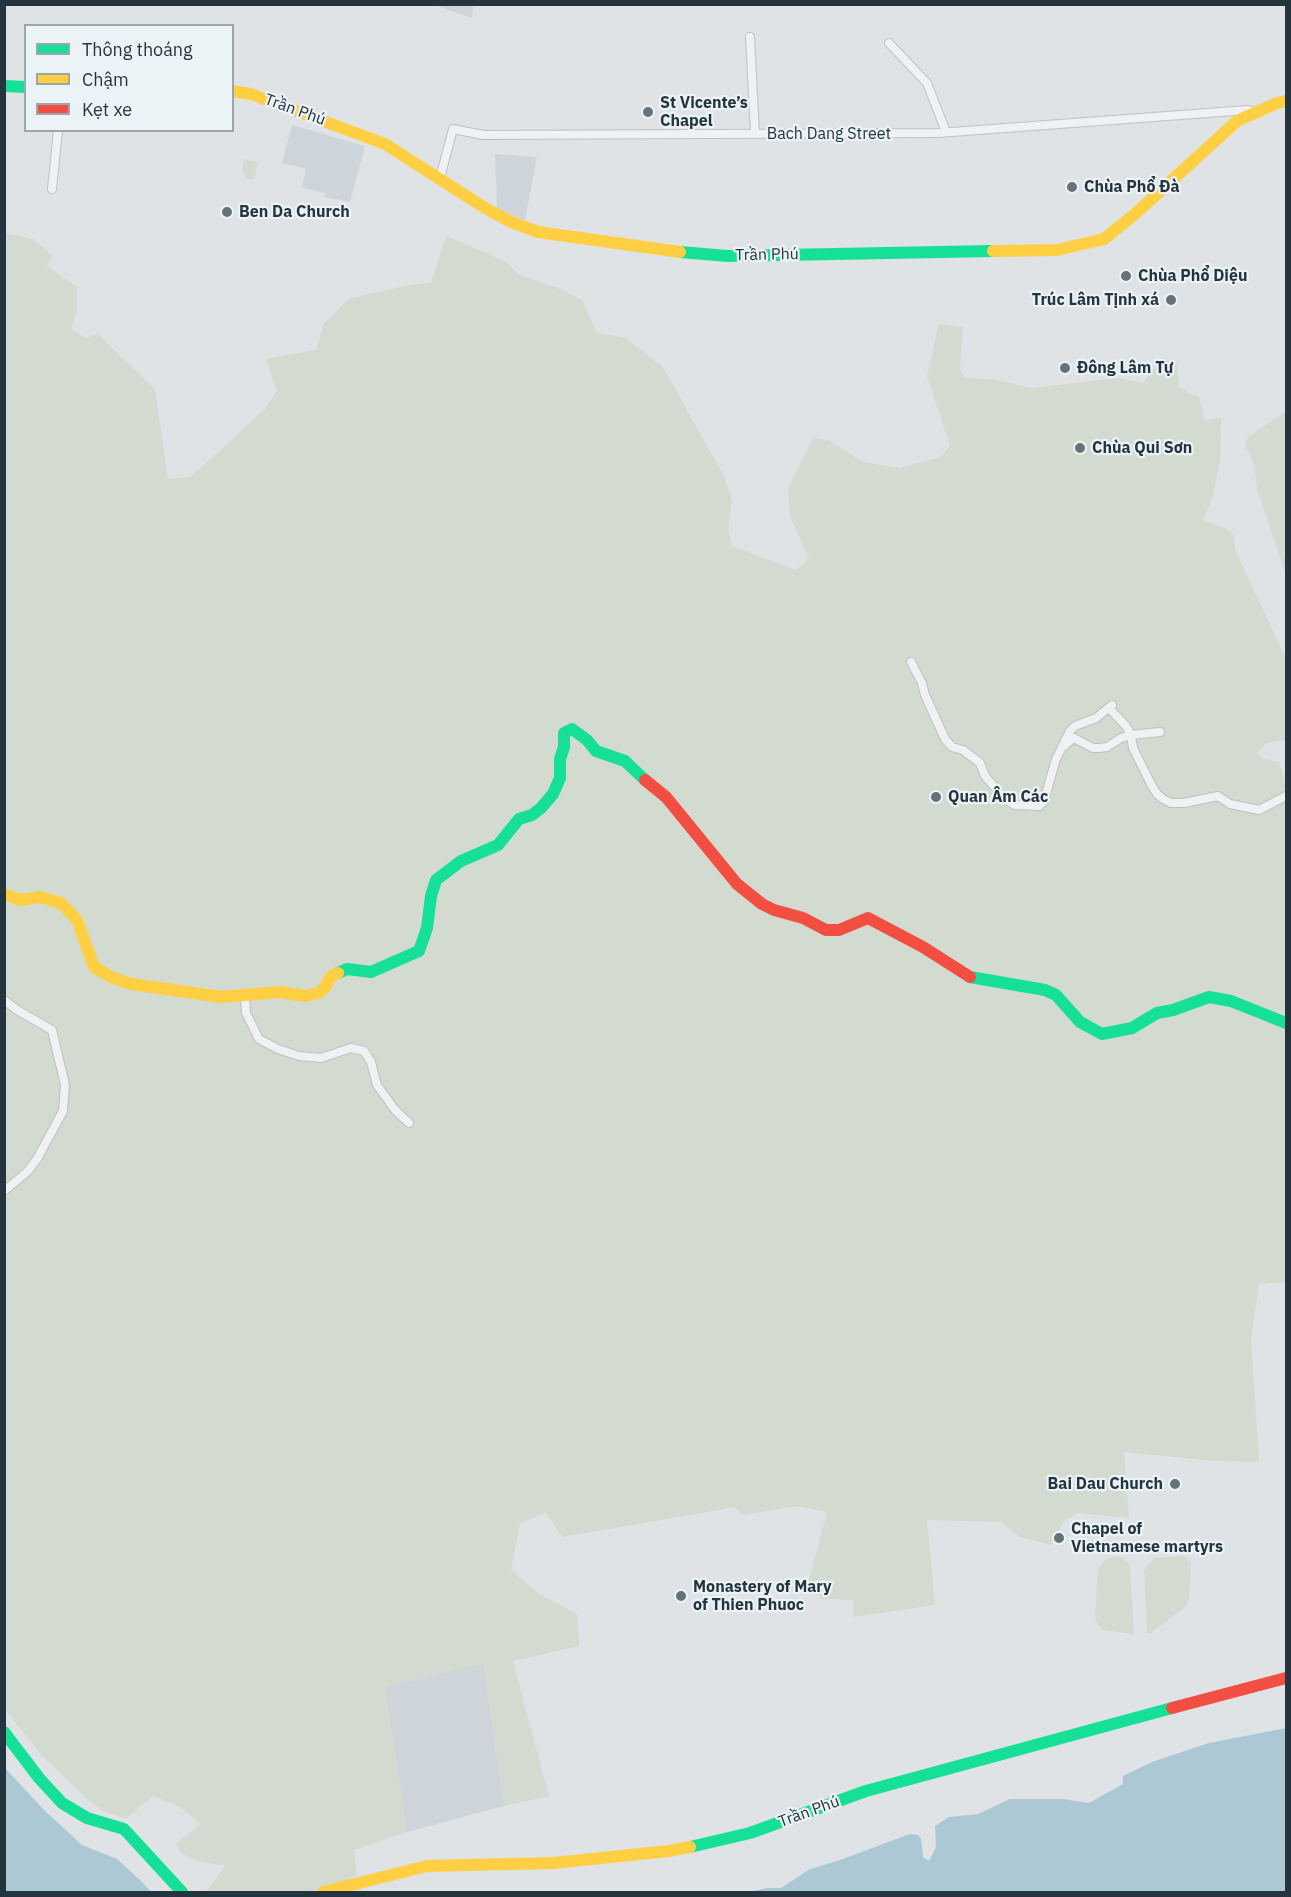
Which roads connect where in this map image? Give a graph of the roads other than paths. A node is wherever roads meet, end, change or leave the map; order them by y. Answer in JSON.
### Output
{"nodes":[{"id":1,"x":750,"y":37,"type":"dead end"},
{"id":2,"x":889,"y":42,"type":"dead end"},
{"id":3,"x":4,"y":86,"type":"edge"},
{"id":4,"x":24,"y":87,"type":"edge"},
{"id":5,"x":234,"y":91,"type":"edge"},
{"id":6,"x":1287,"y":101,"type":"edge"},
{"id":7,"x":1256,"y":112,"type":"junction"},
{"id":8,"x":58,"y":132,"type":"edge"},
{"id":9,"x":946,"y":132,"type":"junction"},
{"id":10,"x":755,"y":134,"type":"junction"},
{"id":11,"x":440,"y":178,"type":"junction"},
{"id":12,"x":52,"y":189,"type":"dead end"},
{"id":13,"x":911,"y":662,"type":"dead end"},
{"id":14,"x":1160,"y":732,"type":"dead end"},
{"id":15,"x":1131,"y":735,"type":"junction"},
{"id":16,"x":1063,"y":746,"type":"junction"},
{"id":17,"x":1287,"y":796,"type":"edge"},
{"id":18,"x":4,"y":894,"type":"edge"},
{"id":19,"x":245,"y":995,"type":"junction"},
{"id":20,"x":4,"y":1000,"type":"edge"},
{"id":21,"x":1287,"y":1023,"type":"edge"},
{"id":22,"x":409,"y":1123,"type":"dead end"},
{"id":23,"x":4,"y":1191,"type":"edge"},
{"id":24,"x":1287,"y":1678,"type":"edge"},
{"id":25,"x":4,"y":1732,"type":"edge"},
{"id":26,"x":182,"y":1893,"type":"edge"},
{"id":27,"x":323,"y":1893,"type":"edge"}],
"edges":[{"from":1,"to":10,"type":"street"},
{"from":2,"to":9,"type":"street"},
{"from":3,"to":4,"type":"main road"},
{"from":5,"to":11,"type":"main road","name":"Trần Phú"},
{"from":6,"to":7,"type":"main road","name":"Trần Phú"},
{"from":7,"to":9,"type":"street","name":"Bach Dang Street"},
{"from":7,"to":11,"type":"main road","name":"Trần Phú"},
{"from":8,"to":12,"type":"street"},
{"from":9,"to":10,"type":"street","name":"Bach Dang Street"},
{"from":10,"to":11,"type":"street","name":"Bach Dang Street"},
{"from":13,"to":16,"type":"street"},
{"from":14,"to":15,"type":"street"},
{"from":15,"to":16,"type":"street"},
{"from":15,"to":16,"type":"street"},
{"from":15,"to":17,"type":"street"},
{"from":18,"to":19,"type":"main road"},
{"from":19,"to":21,"type":"main road"},
{"from":19,"to":22,"type":"street"},
{"from":20,"to":23,"type":"street"},
{"from":24,"to":27,"type":"main road","name":"Trần Phú"},
{"from":25,"to":26,"type":"main road"}]}
